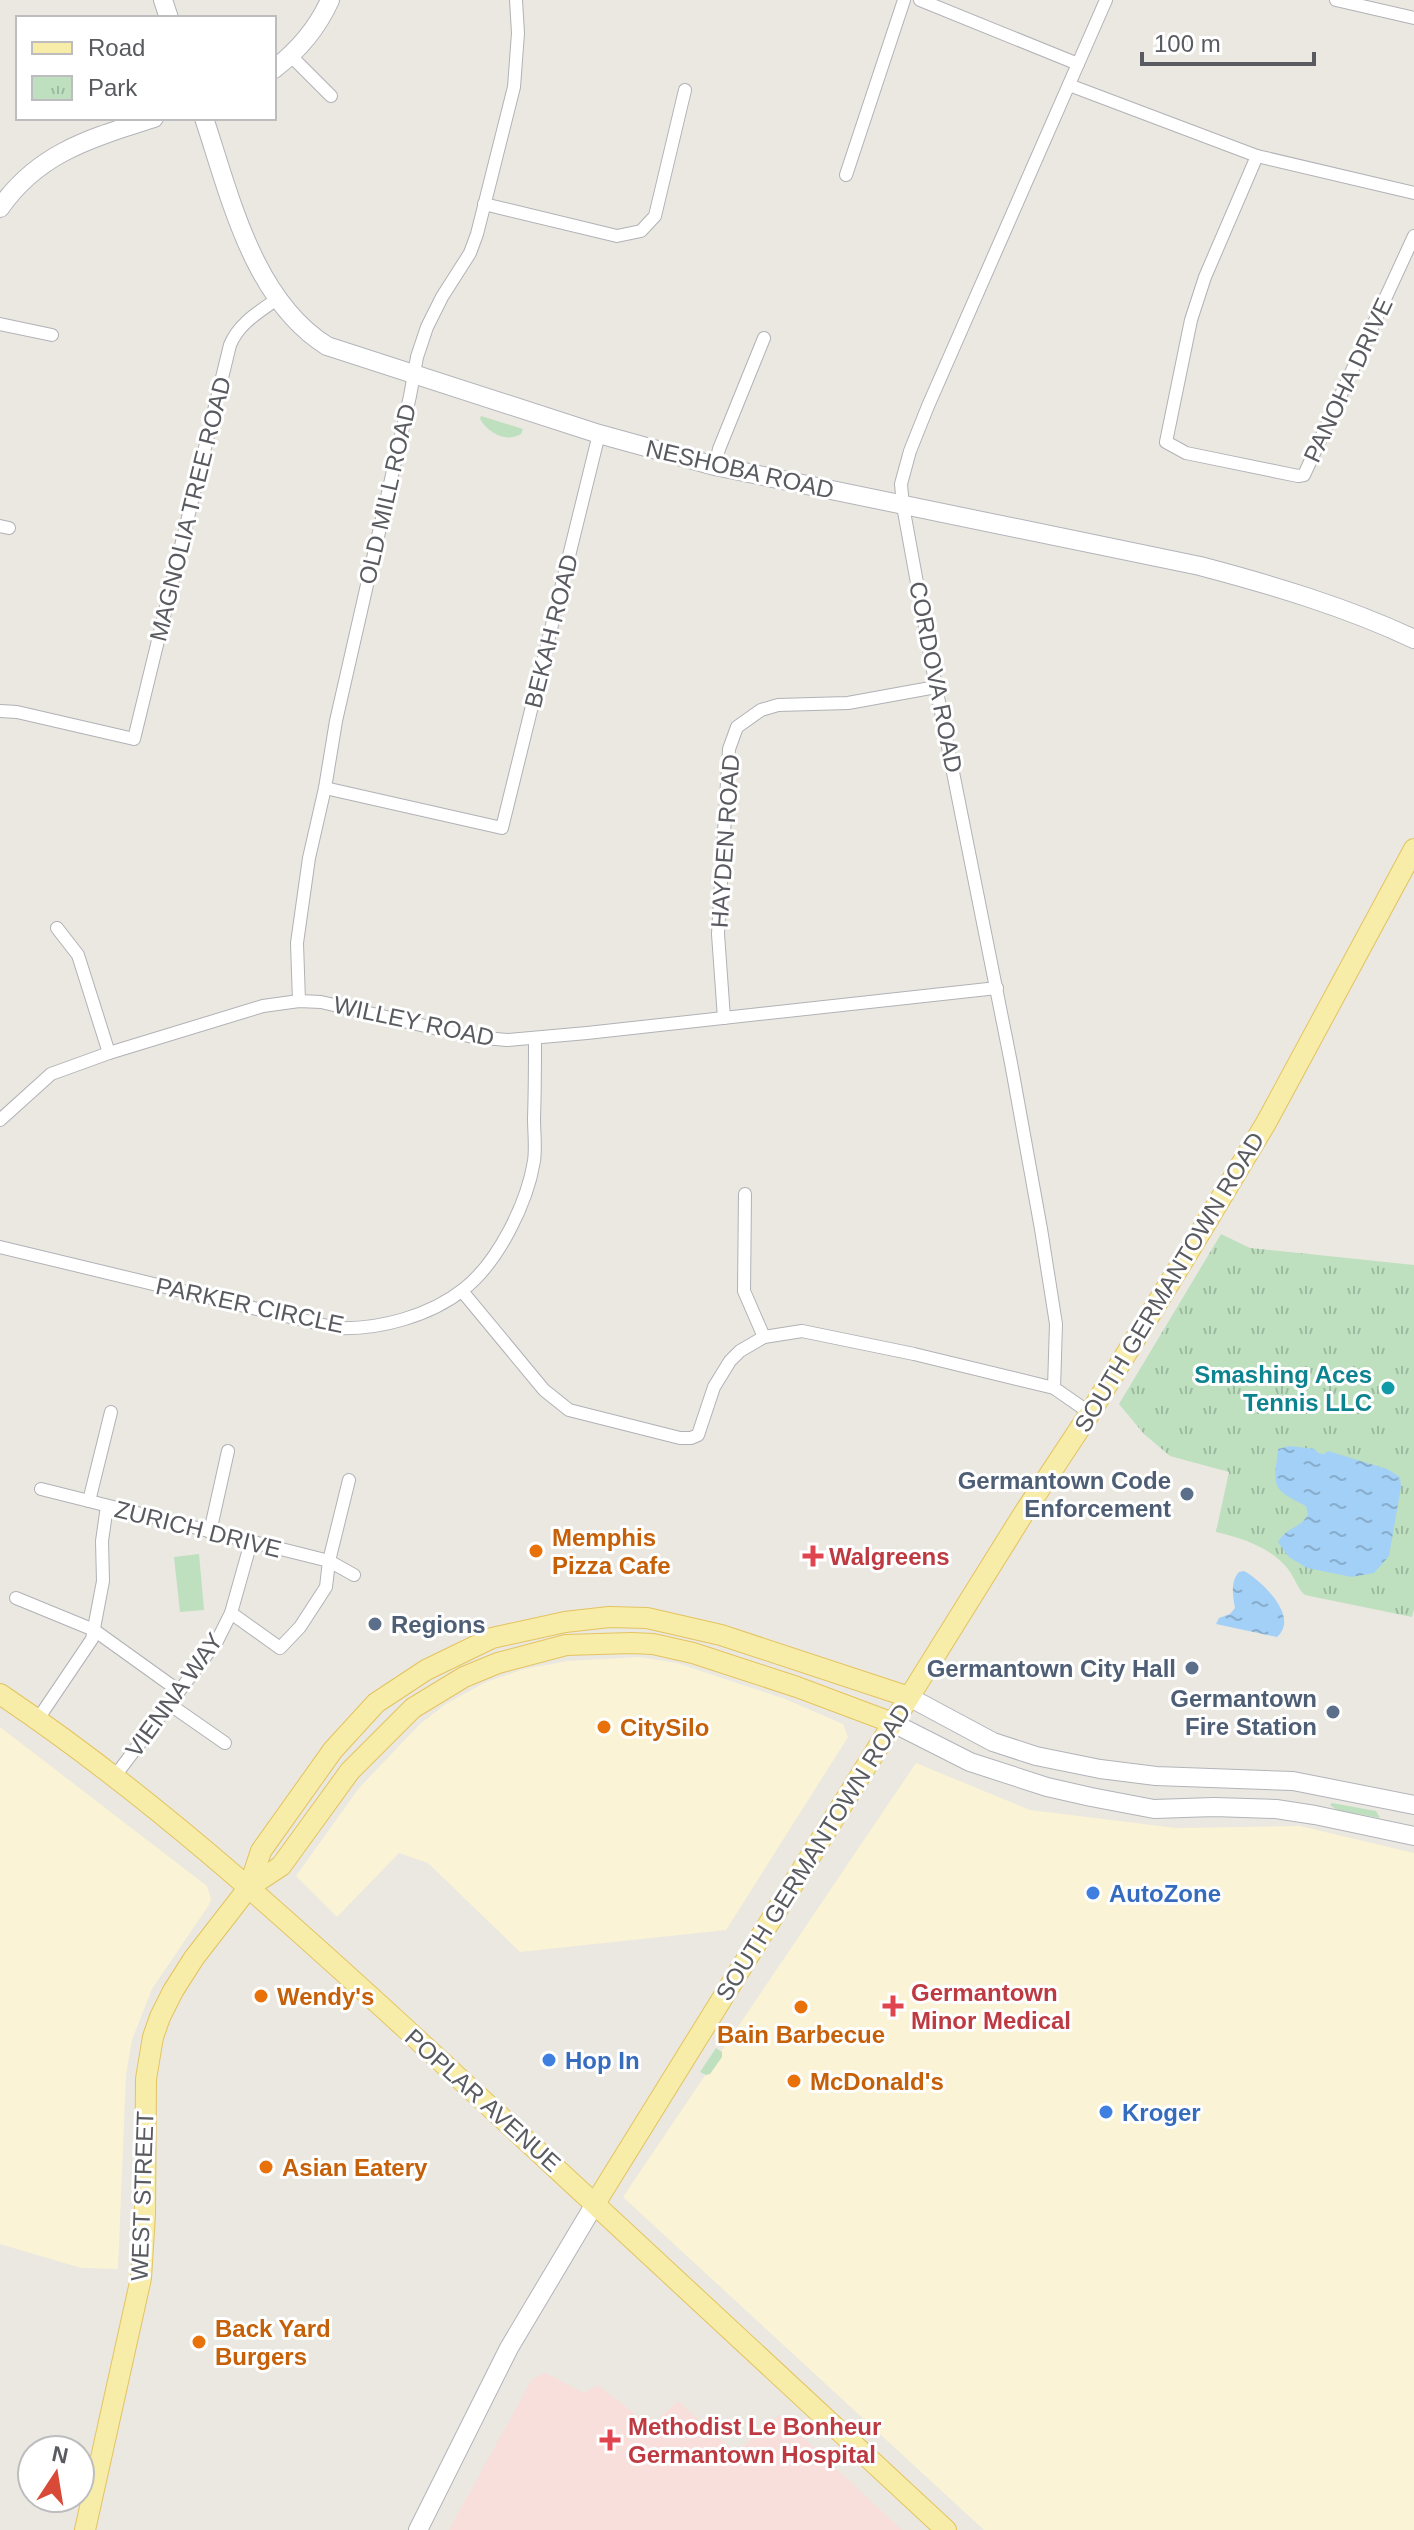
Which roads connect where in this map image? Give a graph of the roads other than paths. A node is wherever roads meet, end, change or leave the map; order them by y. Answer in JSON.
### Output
{"nodes":[{"id":1,"x":330,"y":0,"type":"edge"},
{"id":2,"x":516,"y":0,"type":"edge"},
{"id":3,"x":904,"y":0,"type":"edge"},
{"id":4,"x":920,"y":0,"type":"edge"},
{"id":5,"x":1106,"y":0,"type":"edge"},
{"id":6,"x":1336,"y":0,"type":"edge"},
{"id":7,"x":1414,"y":18,"type":"edge"},
{"id":8,"x":291,"y":56,"type":"junction"},
{"id":9,"x":1078,"y":64,"type":"junction"},
{"id":10,"x":276,"y":67,"type":"edge"},
{"id":11,"x":1069,"y":85,"type":"junction"},
{"id":12,"x":685,"y":90,"type":"dead end"},
{"id":13,"x":331,"y":96,"type":"dead end"},
{"id":14,"x":148,"y":120,"type":"edge"},
{"id":15,"x":205,"y":120,"type":"edge"},
{"id":16,"x":1257,"y":156,"type":"junction"},
{"id":17,"x":846,"y":175,"type":"dead end"},
{"id":18,"x":1414,"y":193,"type":"edge"},
{"id":19,"x":484,"y":204,"type":"junction"},
{"id":20,"x":0,"y":208,"type":"edge"},
{"id":21,"x":1414,"y":236,"type":"edge"},
{"id":22,"x":277,"y":299,"type":"junction"},
{"id":23,"x":0,"y":324,"type":"edge"},
{"id":24,"x":52,"y":335,"type":"dead end"},
{"id":25,"x":764,"y":338,"type":"dead end"},
{"id":26,"x":414,"y":375,"type":"junction"},
{"id":27,"x":599,"y":434,"type":"junction"},
{"id":28,"x":715,"y":466,"type":"junction"},
{"id":29,"x":903,"y":506,"type":"junction"},
{"id":30,"x":1414,"y":639,"type":"edge"},
{"id":31,"x":936,"y":687,"type":"junction"},
{"id":32,"x":0,"y":711,"type":"edge"},
{"id":33,"x":325,"y":788,"type":"junction"},
{"id":34,"x":1414,"y":849,"type":"edge"},
{"id":35,"x":57,"y":928,"type":"dead end"},
{"id":36,"x":997,"y":988,"type":"junction"},
{"id":37,"x":299,"y":1001,"type":"junction"},
{"id":38,"x":724,"y":1018,"type":"junction"},
{"id":39,"x":535,"y":1038,"type":"junction"},
{"id":40,"x":109,"y":1053,"type":"junction"},
{"id":41,"x":0,"y":1120,"type":"edge"},
{"id":42,"x":745,"y":1194,"type":"dead end"},
{"id":43,"x":0,"y":1247,"type":"edge"},
{"id":44,"x":462,"y":1291,"type":"junction"},
{"id":45,"x":764,"y":1337,"type":"junction"},
{"id":46,"x":1054,"y":1388,"type":"junction"},
{"id":47,"x":111,"y":1412,"type":"dead end"},
{"id":48,"x":1090,"y":1413,"type":"junction"},
{"id":49,"x":228,"y":1451,"type":"dead end"},
{"id":50,"x":349,"y":1480,"type":"dead end"},
{"id":51,"x":41,"y":1489,"type":"dead end"},
{"id":52,"x":89,"y":1501,"type":"junction"},
{"id":53,"x":107,"y":1506,"type":"junction"},
{"id":54,"x":210,"y":1532,"type":"junction"},
{"id":55,"x":251,"y":1542,"type":"junction"},
{"id":56,"x":329,"y":1561,"type":"junction"},
{"id":57,"x":354,"y":1575,"type":"dead end"},
{"id":58,"x":16,"y":1598,"type":"dead end"},
{"id":59,"x":231,"y":1613,"type":"junction"},
{"id":60,"x":94,"y":1630,"type":"junction"},
{"id":61,"x":179,"y":1691,"type":"junction"},
{"id":62,"x":0,"y":1694,"type":"edge"},
{"id":63,"x":909,"y":1697,"type":"junction"},
{"id":64,"x":169,"y":1704,"type":"junction"},
{"id":65,"x":38,"y":1719,"type":"junction"},
{"id":66,"x":893,"y":1723,"type":"junction"},
{"id":67,"x":225,"y":1743,"type":"dead end"},
{"id":68,"x":115,"y":1776,"type":"junction"},
{"id":69,"x":1379,"y":1798,"type":"junction"},
{"id":70,"x":1318,"y":1800,"type":"junction"},
{"id":71,"x":1414,"y":1805,"type":"edge"},
{"id":72,"x":1414,"y":1830,"type":"edge"},
{"id":73,"x":1414,"y":1836,"type":"edge"},
{"id":74,"x":249,"y":1887,"type":"junction"},
{"id":75,"x":596,"y":2202,"type":"junction"},
{"id":76,"x":85,"y":2530,"type":"edge"},
{"id":77,"x":418,"y":2530,"type":"edge"},
{"id":78,"x":946,"y":2530,"type":"edge"}],
"edges":[{"from":1,"to":8,"type":"street"},
{"from":2,"to":19,"type":"street","name":"OLD MILL ROAD"},
{"from":3,"to":17,"type":"street"},
{"from":4,"to":9,"type":"street"},
{"from":5,"to":9,"type":"street","name":"CORDOVA ROAD"},
{"from":6,"to":7,"type":"street"},
{"from":8,"to":10,"type":"street"},
{"from":8,"to":13,"type":"street"},
{"from":9,"to":11,"type":"street","name":"CORDOVA ROAD"},
{"from":11,"to":16,"type":"street"},
{"from":11,"to":29,"type":"street","name":"CORDOVA ROAD"},
{"from":12,"to":19,"type":"street"},
{"from":14,"to":20,"type":"street"},
{"from":15,"to":22,"type":"street","name":"NESHOBA ROAD"},
{"from":16,"to":18,"type":"street"},
{"from":16,"to":21,"type":"street","name":"PANOHA DRIVE"},
{"from":19,"to":26,"type":"street","name":"OLD MILL ROAD"},
{"from":22,"to":26,"type":"street","name":"NESHOBA ROAD"},
{"from":22,"to":32,"type":"street","name":"MAGNOLIA TREE ROAD"},
{"from":23,"to":24,"type":"street"},
{"from":25,"to":28,"type":"street"},
{"from":26,"to":27,"type":"street","name":"NESHOBA ROAD"},
{"from":26,"to":33,"type":"street","name":"OLD MILL ROAD"},
{"from":27,"to":28,"type":"street","name":"NESHOBA ROAD"},
{"from":27,"to":33,"type":"street","name":"BEKAH ROAD"},
{"from":28,"to":29,"type":"street","name":"NESHOBA ROAD"},
{"from":29,"to":30,"type":"street","name":"NESHOBA ROAD"},
{"from":29,"to":31,"type":"street","name":"CORDOVA ROAD"},
{"from":31,"to":36,"type":"street","name":"CORDOVA ROAD"},
{"from":31,"to":38,"type":"street","name":"HAYDEN ROAD"},
{"from":33,"to":37,"type":"street","name":"OLD MILL ROAD"},
{"from":34,"to":48,"type":"main road","name":"SOUTH GERMANTOWN ROAD"},
{"from":35,"to":40,"type":"street"},
{"from":36,"to":38,"type":"street","name":"WILLEY ROAD"},
{"from":36,"to":46,"type":"street","name":"CORDOVA ROAD"},
{"from":37,"to":39,"type":"street","name":"WILLEY ROAD"},
{"from":37,"to":40,"type":"street","name":"WILLEY ROAD"},
{"from":38,"to":39,"type":"street","name":"WILLEY ROAD"},
{"from":39,"to":44,"type":"street","name":"PARKER CIRCLE"},
{"from":40,"to":41,"type":"street","name":"WILLEY ROAD"},
{"from":42,"to":45,"type":"street"},
{"from":43,"to":44,"type":"street","name":"PARKER CIRCLE"},
{"from":44,"to":45,"type":"street"},
{"from":45,"to":46,"type":"street"},
{"from":46,"to":48,"type":"street"},
{"from":47,"to":52,"type":"street"},
{"from":48,"to":63,"type":"main road","name":"SOUTH GERMANTOWN ROAD"},
{"from":49,"to":54,"type":"street"},
{"from":50,"to":56,"type":"street","name":"VIENNA WAY"},
{"from":51,"to":52,"type":"street","name":"ZURICH DRIVE"},
{"from":52,"to":53,"type":"street","name":"ZURICH DRIVE"},
{"from":53,"to":54,"type":"street","name":"ZURICH DRIVE"},
{"from":53,"to":60,"type":"street"},
{"from":54,"to":55,"type":"street","name":"ZURICH DRIVE"},
{"from":55,"to":56,"type":"street","name":"ZURICH DRIVE"},
{"from":55,"to":59,"type":"street","name":"VIENNA WAY"},
{"from":56,"to":57,"type":"street","name":"ZURICH DRIVE"},
{"from":56,"to":59,"type":"street","name":"VIENNA WAY"},
{"from":58,"to":60,"type":"street"},
{"from":59,"to":61,"type":"street","name":"VIENNA WAY"},
{"from":60,"to":61,"type":"street"},
{"from":60,"to":65,"type":"street"},
{"from":61,"to":64,"type":"street","name":"VIENNA WAY"},
{"from":62,"to":65,"type":"main road","name":"POPLAR AVENUE"},
{"from":63,"to":66,"type":"main road","name":"SOUTH GERMANTOWN ROAD"},
{"from":63,"to":70,"type":"street"},
{"from":63,"to":74,"type":"main road"},
{"from":64,"to":67,"type":"street"},
{"from":64,"to":68,"type":"street","name":"VIENNA WAY"},
{"from":65,"to":68,"type":"main road","name":"POPLAR AVENUE"},
{"from":66,"to":70,"type":"street"},
{"from":66,"to":74,"type":"main road"},
{"from":66,"to":75,"type":"main road","name":"SOUTH GERMANTOWN ROAD"},
{"from":68,"to":74,"type":"main road","name":"POPLAR AVENUE"},
{"from":69,"to":70,"type":"street"},
{"from":69,"to":71,"type":"street"},
{"from":69,"to":72,"type":"street"},
{"from":70,"to":73,"type":"street"},
{"from":74,"to":75,"type":"main road","name":"POPLAR AVENUE"},
{"from":74,"to":76,"type":"main road","name":"WEST STREET"},
{"from":75,"to":77,"type":"street","name":"SOUTH GERMANTOWN ROAD"},
{"from":75,"to":78,"type":"main road","name":"POPLAR AVENUE"}]}
